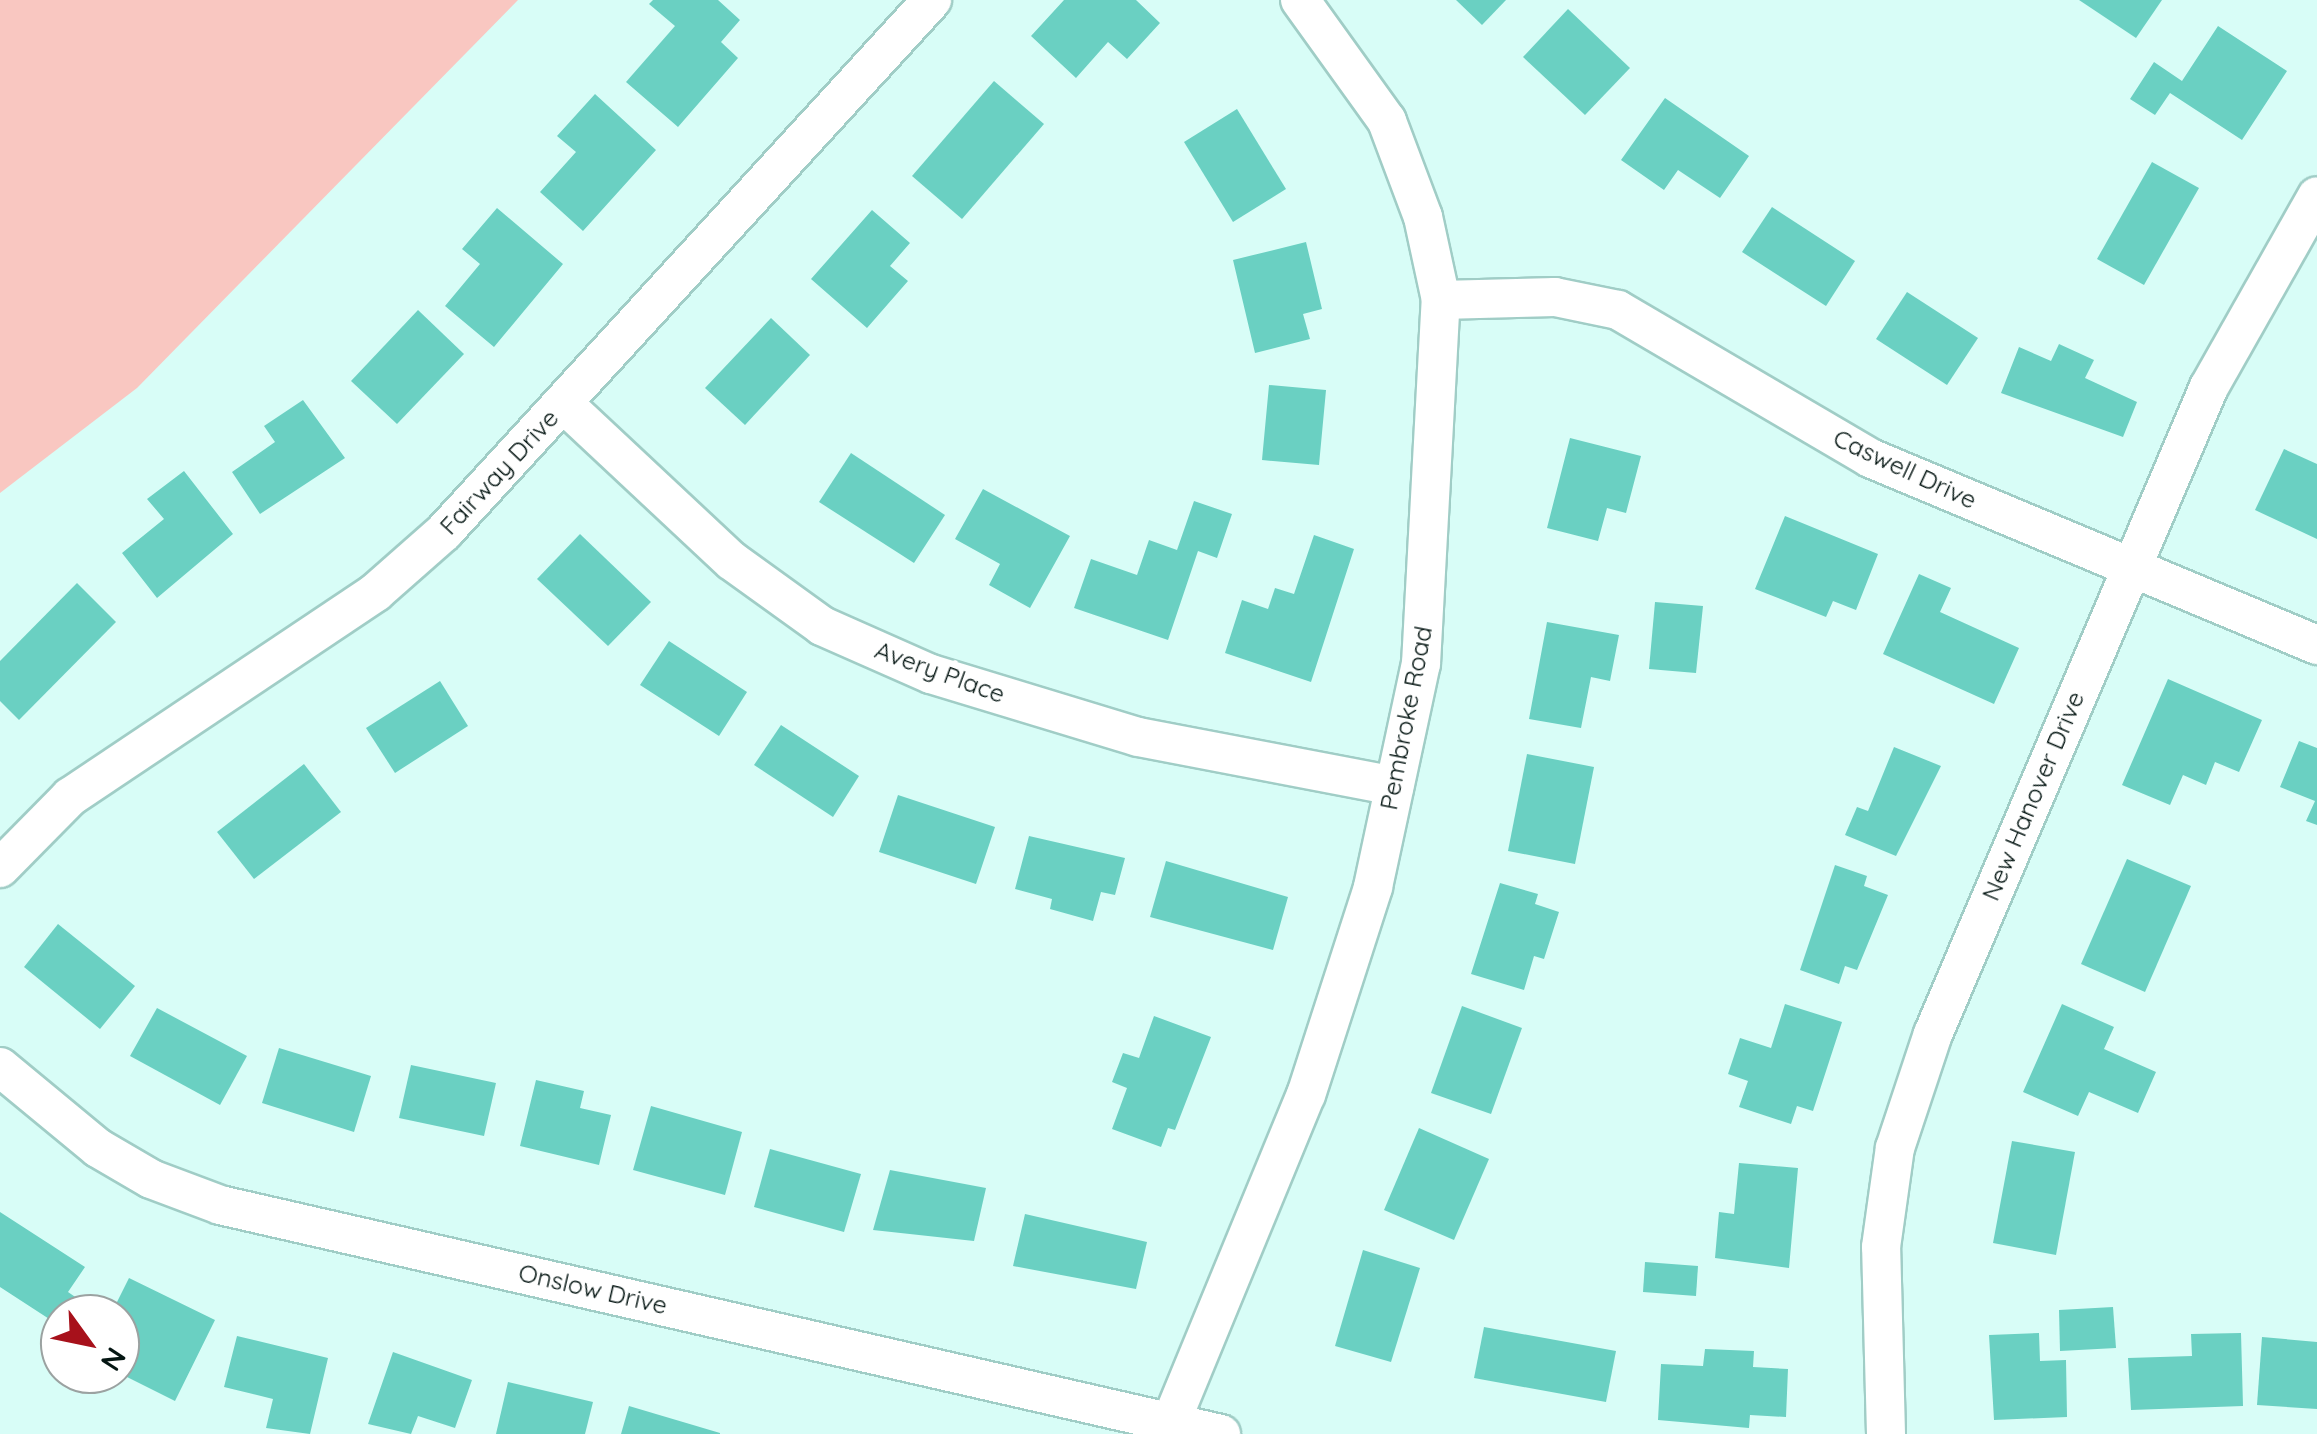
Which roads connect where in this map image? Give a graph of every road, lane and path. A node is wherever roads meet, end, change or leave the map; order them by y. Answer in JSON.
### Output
{"nodes":[{"id":1,"x":932,"y":0,"type":"edge"},
{"id":2,"x":1300,"y":0,"type":"edge"},
{"id":3,"x":2317,"y":196,"type":"edge"},
{"id":4,"x":1441,"y":300,"type":"junction"},
{"id":5,"x":563,"y":403,"type":"junction"},
{"id":6,"x":2129,"y":568,"type":"junction"},
{"id":7,"x":2317,"y":645,"type":"edge"},
{"id":8,"x":1394,"y":786,"type":"junction"},
{"id":9,"x":0,"y":868,"type":"edge"},
{"id":10,"x":0,"y":1068,"type":"edge"},
{"id":11,"x":1169,"y":1429,"type":"edge"},
{"id":12,"x":1221,"y":1434,"type":"edge"},
{"id":13,"x":1886,"y":1434,"type":"edge"}],
"edges":[{"from":1,"to":5,"type":"street","name":"Fairway Drive"},
{"from":2,"to":4,"type":"street","name":"Pembroke Road"},
{"from":3,"to":6,"type":"street","name":"New Hanover Drive"},
{"from":4,"to":6,"type":"street","name":"Caswell Drive"},
{"from":4,"to":8,"type":"street","name":"Pembroke Road"},
{"from":5,"to":8,"type":"street","name":"Avery Place"},
{"from":5,"to":9,"type":"street","name":"Fairway Drive"},
{"from":6,"to":7,"type":"street","name":"Caswell Drive"},
{"from":6,"to":13,"type":"street","name":"New Hanover Drive"},
{"from":8,"to":11,"type":"street","name":"Pembroke Road"},
{"from":10,"to":11,"type":"street","name":"Onslow Drive"},
{"from":11,"to":12,"type":"street","name":"Onslow Drive"}]}
